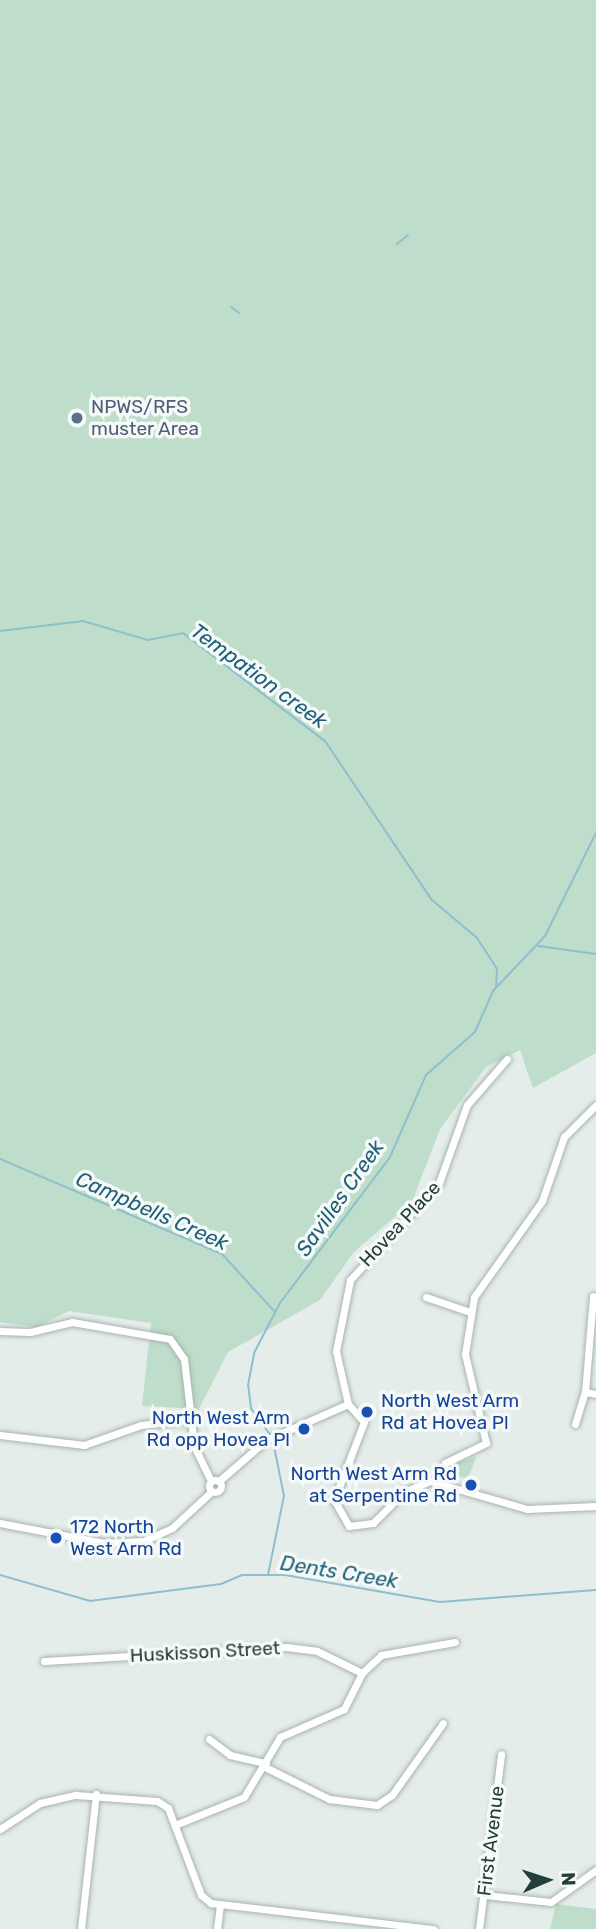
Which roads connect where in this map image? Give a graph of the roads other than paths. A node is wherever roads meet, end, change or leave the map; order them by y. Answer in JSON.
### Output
{"nodes":[{"id":1,"x":507,"y":1059,"type":"dead end"},
{"id":2,"x":596,"y":1105,"type":"edge"},
{"id":3,"x":593,"y":1296,"type":"dead end"},
{"id":4,"x":426,"y":1297,"type":"dead end"},
{"id":5,"x":470,"y":1312,"type":"junction"},
{"id":6,"x":0,"y":1331,"type":"edge"},
{"id":7,"x":585,"y":1392,"type":"junction"},
{"id":8,"x":596,"y":1394,"type":"edge"},
{"id":9,"x":348,"y":1404,"type":"junction"},
{"id":10,"x":192,"y":1419,"type":"junction"},
{"id":11,"x":575,"y":1424,"type":"dead end"},
{"id":12,"x":0,"y":1435,"type":"edge"},
{"id":13,"x":215,"y":1481,"type":"junction"},
{"id":14,"x":436,"y":1481,"type":"junction"},
{"id":15,"x":596,"y":1506,"type":"edge"},
{"id":16,"x":0,"y":1523,"type":"edge"},
{"id":17,"x":455,"y":1642,"type":"dead end"},
{"id":18,"x":44,"y":1661,"type":"dead end"},
{"id":19,"x":362,"y":1673,"type":"junction"},
{"id":20,"x":443,"y":1723,"type":"dead end"},
{"id":21,"x":209,"y":1739,"type":"dead end"},
{"id":22,"x":501,"y":1754,"type":"dead end"},
{"id":23,"x":265,"y":1765,"type":"junction"},
{"id":24,"x":96,"y":1794,"type":"junction"},
{"id":25,"x":174,"y":1825,"type":"junction"},
{"id":26,"x":0,"y":1829,"type":"edge"},
{"id":27,"x":596,"y":1870,"type":"edge"},
{"id":28,"x":485,"y":1895,"type":"junction"},
{"id":29,"x":220,"y":1904,"type":"junction"},
{"id":30,"x":349,"y":1920,"type":"junction"},
{"id":31,"x":80,"y":1929,"type":"edge"},
{"id":32,"x":217,"y":1929,"type":"edge"},
{"id":33,"x":348,"y":1929,"type":"edge"},
{"id":34,"x":433,"y":1929,"type":"edge"},
{"id":35,"x":479,"y":1929,"type":"edge"}],
"edges":[{"from":1,"to":9,"type":"street","name":"Hovea Place"},
{"from":2,"to":5,"type":"street"},
{"from":3,"to":7,"type":"street"},
{"from":4,"to":5,"type":"street"},
{"from":5,"to":14,"type":"street"},
{"from":6,"to":10,"type":"street"},
{"from":7,"to":8,"type":"street"},
{"from":7,"to":11,"type":"street"},
{"from":9,"to":13,"type":"street"},
{"from":9,"to":14,"type":"street","name":"Hovea Place"},
{"from":10,"to":12,"type":"street"},
{"from":10,"to":13,"type":"street"},
{"from":13,"to":16,"type":"street"},
{"from":14,"to":15,"type":"street"},
{"from":17,"to":19,"type":"street"},
{"from":18,"to":19,"type":"street","name":"Huskisson Street"},
{"from":19,"to":23,"type":"street"},
{"from":20,"to":23,"type":"street"},
{"from":21,"to":23,"type":"street"},
{"from":22,"to":28,"type":"street","name":"First Avenue"},
{"from":23,"to":25,"type":"street"},
{"from":24,"to":25,"type":"street"},
{"from":24,"to":26,"type":"street"},
{"from":24,"to":31,"type":"street"},
{"from":25,"to":29,"type":"street"},
{"from":27,"to":28,"type":"street"},
{"from":28,"to":35,"type":"street","name":"First Avenue"},
{"from":29,"to":30,"type":"street"},
{"from":29,"to":32,"type":"street"},
{"from":30,"to":33,"type":"street"},
{"from":30,"to":34,"type":"street"}]}
